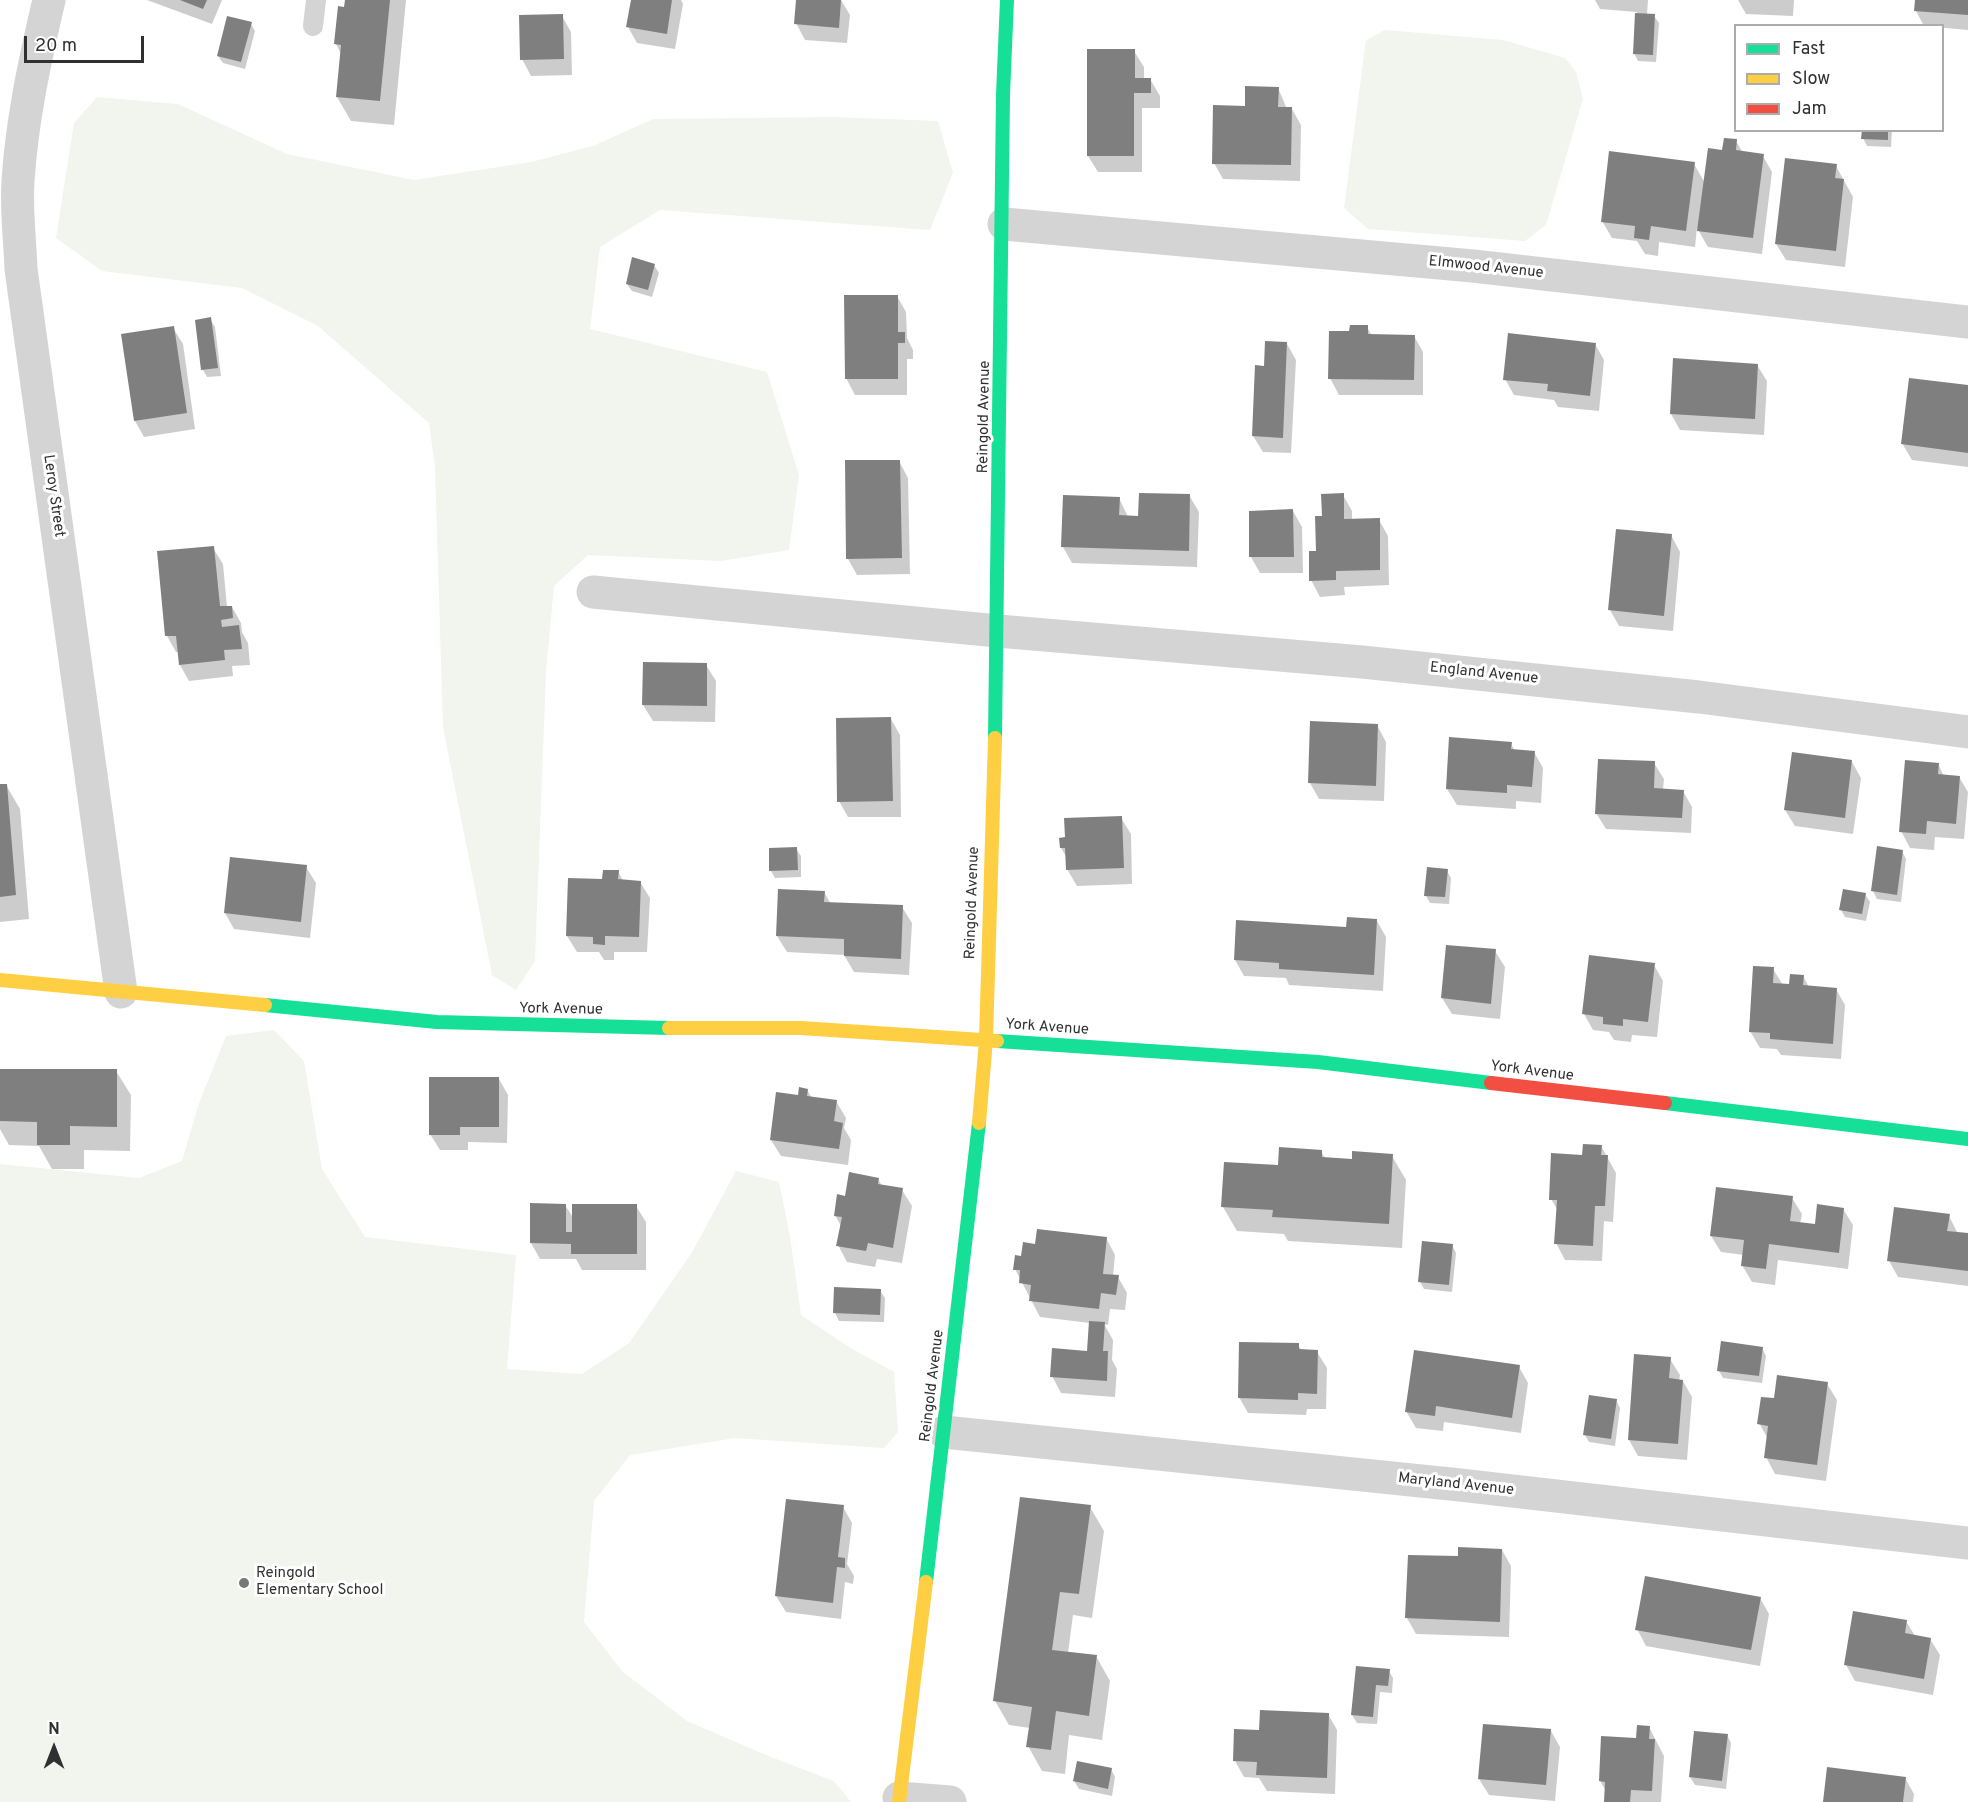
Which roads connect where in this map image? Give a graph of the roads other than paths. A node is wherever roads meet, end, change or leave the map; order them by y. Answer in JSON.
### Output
{"nodes":[{"id":1,"x":49,"y":0,"type":"edge"},
{"id":2,"x":316,"y":0,"type":"edge"},
{"id":3,"x":1007,"y":0,"type":"edge"},
{"id":4,"x":313,"y":26,"type":"dead end"},
{"id":5,"x":1004,"y":224,"type":"junction"},
{"id":6,"x":1968,"y":322,"type":"edge"},
{"id":7,"x":593,"y":592,"type":"dead end"},
{"id":8,"x":998,"y":631,"type":"junction"},
{"id":9,"x":1968,"y":732,"type":"edge"},
{"id":10,"x":0,"y":980,"type":"edge"},
{"id":11,"x":121,"y":992,"type":"junction"},
{"id":12,"x":986,"y":1040,"type":"junction"},
{"id":13,"x":1968,"y":1139,"type":"edge"},
{"id":14,"x":944,"y":1432,"type":"junction"},
{"id":15,"x":1968,"y":1543,"type":"edge"},
{"id":16,"x":899,"y":1800,"type":"edge"},
{"id":17,"x":950,"y":1802,"type":"edge"}],
"edges":[{"from":1,"to":11,"type":"street","name":"Leroy Street"},
{"from":2,"to":4,"type":"lane"},
{"from":3,"to":5,"type":"street","name":"Reingold Avenue"},
{"from":5,"to":6,"type":"street","name":"Elmwood Avenue"},
{"from":5,"to":8,"type":"street","name":"Reingold Avenue"},
{"from":7,"to":8,"type":"street","name":"England Avenue"},
{"from":8,"to":9,"type":"street","name":"England Avenue"},
{"from":8,"to":12,"type":"street","name":"Reingold Avenue"},
{"from":10,"to":11,"type":"street","name":"York Avenue"},
{"from":11,"to":12,"type":"street","name":"York Avenue"},
{"from":12,"to":13,"type":"street","name":"York Avenue"},
{"from":12,"to":14,"type":"street","name":"Reingold Avenue"},
{"from":14,"to":15,"type":"street","name":"Maryland Avenue"},
{"from":14,"to":16,"type":"street","name":"Reingold Avenue"},
{"from":16,"to":17,"type":"street"}]}
